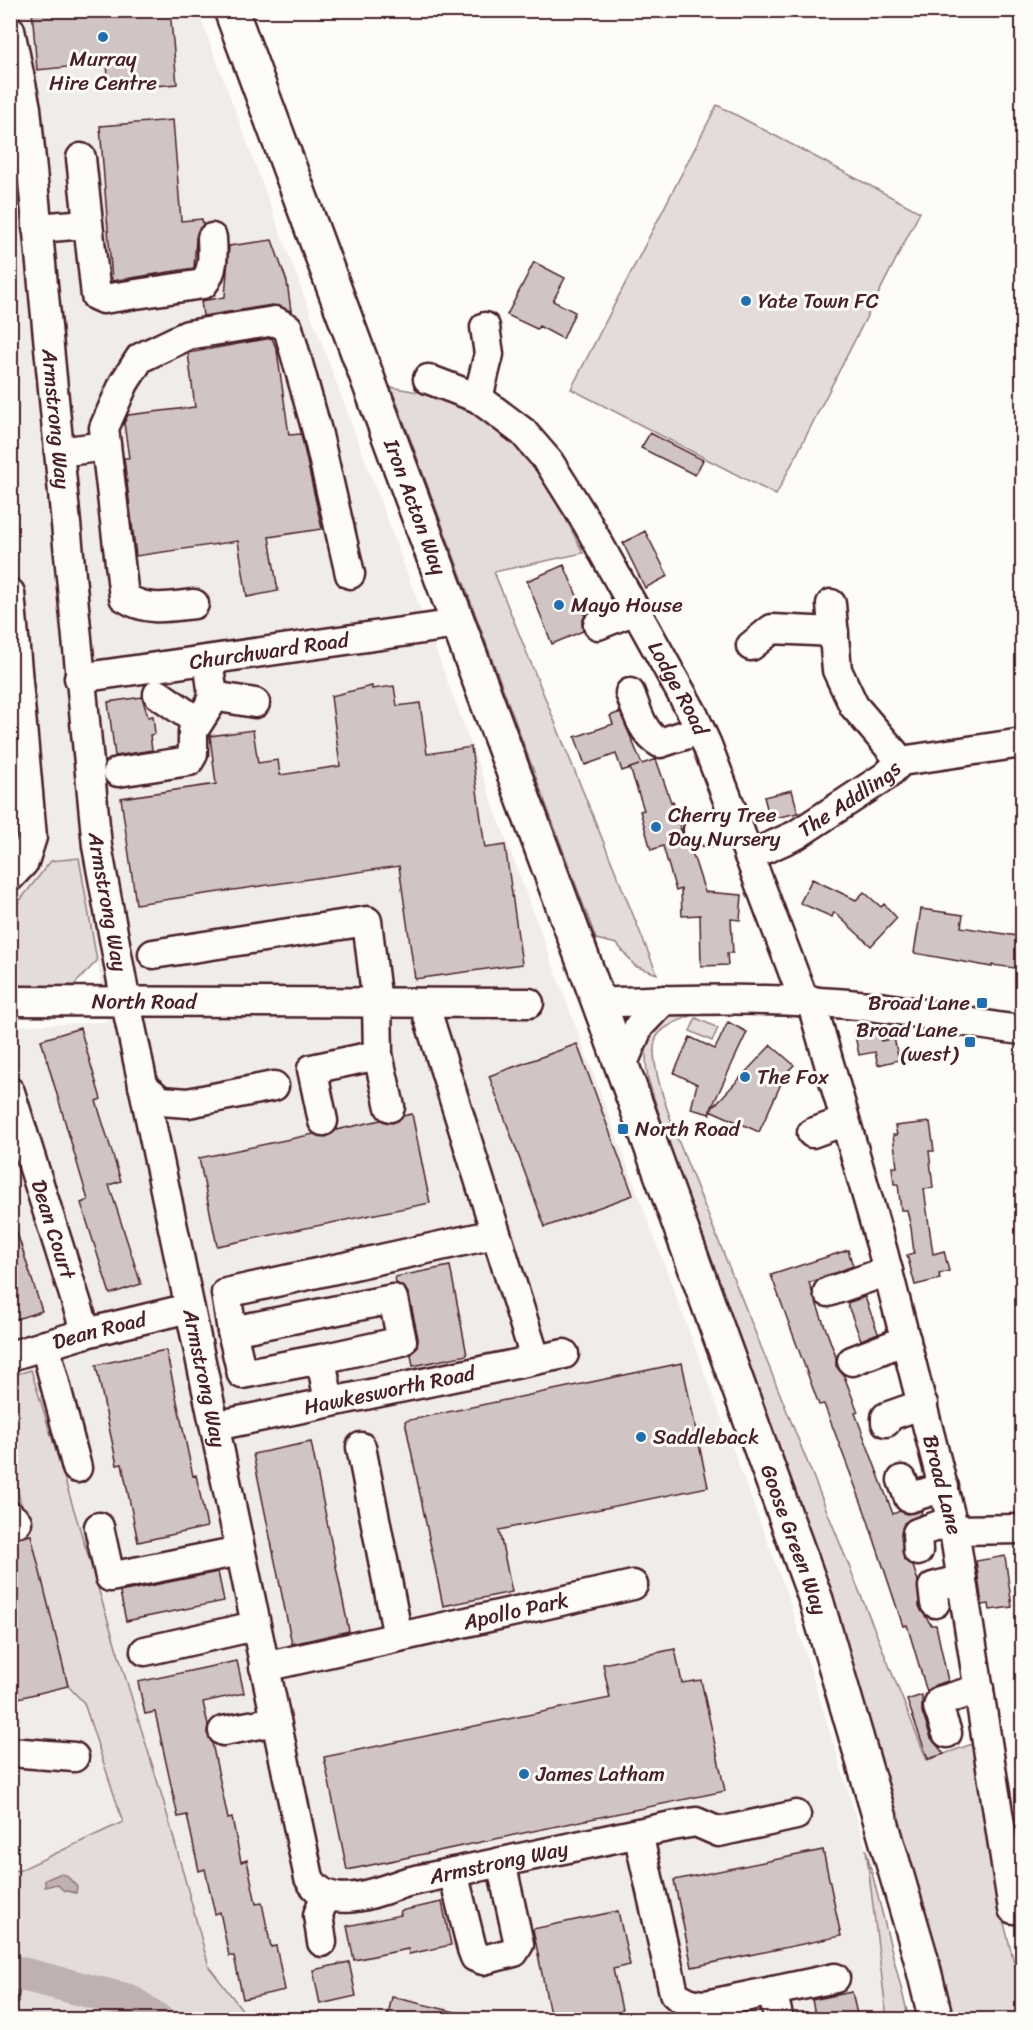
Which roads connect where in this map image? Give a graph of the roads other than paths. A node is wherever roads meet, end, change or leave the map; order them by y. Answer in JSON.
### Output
{"nodes":[{"id":1,"x":231,"y":10,"type":"edge"},
{"id":2,"x":10,"y":30,"type":"edge"},
{"id":3,"x":15,"y":68,"type":"edge"},
{"id":4,"x":20,"y":148,"type":"edge"},
{"id":5,"x":81,"y":158,"type":"dead end"},
{"id":6,"x":22,"y":188,"type":"edge"},
{"id":7,"x":87,"y":224,"type":"junction"},
{"id":8,"x":37,"y":228,"type":"junction"},
{"id":9,"x":212,"y":238,"type":"dead end"},
{"id":10,"x":485,"y":327,"type":"dead end"},
{"id":11,"x":428,"y":379,"type":"dead end"},
{"id":12,"x":478,"y":398,"type":"junction"},
{"id":13,"x":106,"y":446,"type":"junction"},
{"id":14,"x":59,"y":452,"type":"junction"},
{"id":15,"x":350,"y":574,"type":"dead end"},
{"id":16,"x":10,"y":593,"type":"edge"},
{"id":17,"x":831,"y":603,"type":"dead end"},
{"id":18,"x":194,"y":604,"type":"dead end"},
{"id":19,"x":635,"y":610,"type":"junction"},
{"id":20,"x":458,"y":624,"type":"junction"},
{"id":21,"x":598,"y":625,"type":"dead end"},
{"id":22,"x":834,"y":632,"type":"junction"},
{"id":23,"x":750,"y":646,"type":"dead end"},
{"id":24,"x":208,"y":660,"type":"junction"},
{"id":25,"x":79,"y":678,"type":"junction"},
{"id":26,"x":630,"y":693,"type":"dead end"},
{"id":27,"x":158,"y":694,"type":"dead end"},
{"id":28,"x":213,"y":696,"type":"junction"},
{"id":29,"x":255,"y":703,"type":"dead end"},
{"id":30,"x":198,"y":722,"type":"junction"},
{"id":31,"x":700,"y":730,"type":"junction"},
{"id":32,"x":1023,"y":743,"type":"edge"},
{"id":33,"x":902,"y":761,"type":"junction"},
{"id":34,"x":118,"y":772,"type":"dead end"},
{"id":35,"x":736,"y":823,"type":"junction"},
{"id":36,"x":698,"y":831,"type":"dead end"},
{"id":37,"x":749,"y":856,"type":"junction"},
{"id":38,"x":10,"y":877,"type":"edge"},
{"id":39,"x":153,"y":954,"type":"dead end"},
{"id":40,"x":664,"y":1000,"type":"junction"},
{"id":41,"x":10,"y":1001,"type":"edge"},
{"id":42,"x":807,"y":1001,"type":"junction"},
{"id":43,"x":126,"y":1003,"type":"junction"},
{"id":44,"x":529,"y":1003,"type":"dead end"},
{"id":45,"x":599,"y":1003,"type":"junction"},
{"id":46,"x":377,"y":1004,"type":"junction"},
{"id":47,"x":424,"y":1004,"type":"junction"},
{"id":48,"x":1023,"y":1030,"type":"edge"},
{"id":49,"x":378,"y":1054,"type":"junction"},
{"id":50,"x":621,"y":1068,"type":"junction"},
{"id":51,"x":143,"y":1086,"type":"junction"},
{"id":52,"x":274,"y":1086,"type":"dead end"},
{"id":53,"x":10,"y":1092,"type":"edge"},
{"id":54,"x":390,"y":1107,"type":"dead end"},
{"id":55,"x":323,"y":1121,"type":"dead end"},
{"id":56,"x":845,"y":1121,"type":"junction"},
{"id":57,"x":812,"y":1133,"type":"dead end"},
{"id":58,"x":495,"y":1234,"type":"junction"},
{"id":59,"x":888,"y":1271,"type":"junction"},
{"id":60,"x":828,"y":1292,"type":"dead end"},
{"id":61,"x":189,"y":1308,"type":"junction"},
{"id":62,"x":232,"y":1331,"type":"junction"},
{"id":63,"x":86,"y":1333,"type":"junction"},
{"id":64,"x":906,"y":1340,"type":"junction"},
{"id":65,"x":45,"y":1345,"type":"junction"},
{"id":66,"x":564,"y":1354,"type":"dead end"},
{"id":67,"x":10,"y":1356,"type":"edge"},
{"id":68,"x":535,"y":1358,"type":"junction"},
{"id":69,"x":321,"y":1359,"type":"junction"},
{"id":70,"x":852,"y":1361,"type":"dead end"},
{"id":71,"x":329,"y":1402,"type":"junction"},
{"id":72,"x":923,"y":1404,"type":"junction"},
{"id":73,"x":886,"y":1422,"type":"dead end"},
{"id":74,"x":215,"y":1426,"type":"junction"},
{"id":75,"x":361,"y":1447,"type":"dead end"},
{"id":76,"x":77,"y":1468,"type":"dead end"},
{"id":77,"x":902,"y":1480,"type":"dead end"},
{"id":78,"x":944,"y":1487,"type":"junction"},
{"id":79,"x":952,"y":1525,"type":"junction"},
{"id":80,"x":99,"y":1527,"type":"dead end"},
{"id":81,"x":1023,"y":1529,"type":"edge"},
{"id":82,"x":240,"y":1551,"type":"junction"},
{"id":83,"x":918,"y":1551,"type":"dead end"},
{"id":84,"x":962,"y":1579,"type":"junction"},
{"id":85,"x":633,"y":1585,"type":"dead end"},
{"id":86,"x":935,"y":1603,"type":"dead end"},
{"id":87,"x":255,"y":1626,"type":"junction"},
{"id":88,"x":398,"y":1637,"type":"junction"},
{"id":89,"x":145,"y":1651,"type":"dead end"},
{"id":90,"x":264,"y":1666,"type":"junction"},
{"id":91,"x":979,"y":1689,"type":"junction"},
{"id":92,"x":276,"y":1721,"type":"junction"},
{"id":93,"x":223,"y":1731,"type":"dead end"},
{"id":94,"x":947,"y":1733,"type":"dead end"},
{"id":95,"x":10,"y":1752,"type":"edge"},
{"id":96,"x":74,"y":1757,"type":"dead end"},
{"id":97,"x":1011,"y":1813,"type":"edge"},
{"id":98,"x":796,"y":1815,"type":"dead end"},
{"id":99,"x":638,"y":1833,"type":"junction"},
{"id":100,"x":1014,"y":1861,"type":"edge"},
{"id":101,"x":501,"y":1862,"type":"junction"},
{"id":102,"x":453,"y":1872,"type":"junction"},
{"id":103,"x":325,"y":1896,"type":"junction"},
{"id":104,"x":1013,"y":1909,"type":"dead end"},
{"id":105,"x":322,"y":1942,"type":"dead end"},
{"id":106,"x":835,"y":1978,"type":"dead end"},
{"id":107,"x":772,"y":1991,"type":"junction"},
{"id":108,"x":779,"y":2019,"type":"edge"},
{"id":109,"x":936,"y":2019,"type":"edge"}],
"edges":[{"from":1,"to":20,"type":"main road","name":"Iron Acton Way"},
{"from":2,"to":3,"type":"street","name":"Armstrong Way"},
{"from":3,"to":4,"type":"street","name":"Armstrong Way"},
{"from":4,"to":6,"type":"street","name":"Armstrong Way"},
{"from":5,"to":7,"type":"street"},
{"from":6,"to":8,"type":"street","name":"Armstrong Way"},
{"from":7,"to":8,"type":"street"},
{"from":7,"to":9,"type":"street"},
{"from":8,"to":14,"type":"street","name":"Armstrong Way"},
{"from":10,"to":12,"type":"street"},
{"from":11,"to":12,"type":"street","name":"Lodge Road"},
{"from":12,"to":19,"type":"street","name":"Lodge Road"},
{"from":13,"to":14,"type":"street"},
{"from":13,"to":15,"type":"street"},
{"from":13,"to":18,"type":"street"},
{"from":14,"to":25,"type":"street","name":"Armstrong Way"},
{"from":16,"to":38,"type":"street"},
{"from":17,"to":22,"type":"street"},
{"from":19,"to":21,"type":"street"},
{"from":19,"to":31,"type":"street","name":"Lodge Road"},
{"from":20,"to":24,"type":"street","name":"Churchward Road"},
{"from":20,"to":45,"type":"main road","name":"Iron Acton Way"},
{"from":22,"to":23,"type":"street"},
{"from":22,"to":33,"type":"street"},
{"from":24,"to":25,"type":"street","name":"Churchward Road"},
{"from":24,"to":28,"type":"street"},
{"from":25,"to":43,"type":"street","name":"Armstrong Way"},
{"from":26,"to":31,"type":"street"},
{"from":27,"to":30,"type":"street"},
{"from":28,"to":29,"type":"street"},
{"from":28,"to":30,"type":"street"},
{"from":30,"to":34,"type":"street"},
{"from":31,"to":35,"type":"street","name":"Lodge Road"},
{"from":32,"to":33,"type":"street","name":"The Addlings"},
{"from":33,"to":37,"type":"street","name":"The Addlings"},
{"from":35,"to":36,"type":"street"},
{"from":35,"to":37,"type":"street","name":"Lodge Road"},
{"from":37,"to":42,"type":"street","name":"Lodge Road"},
{"from":39,"to":46,"type":"street"},
{"from":40,"to":42,"type":"street"},
{"from":40,"to":45,"type":"street"},
{"from":40,"to":50,"type":"street"},
{"from":41,"to":43,"type":"street","name":"North Road"},
{"from":42,"to":48,"type":"street"},
{"from":42,"to":56,"type":"street","name":"Broad Lane"},
{"from":43,"to":46,"type":"street","name":"North Road"},
{"from":43,"to":51,"type":"street","name":"Armstrong Way"},
{"from":44,"to":47,"type":"street","name":"North Road"},
{"from":45,"to":50,"type":"main road","name":"Goose Green Way"},
{"from":46,"to":47,"type":"street","name":"North Road"},
{"from":46,"to":49,"type":"street"},
{"from":47,"to":58,"type":"street"},
{"from":49,"to":54,"type":"street"},
{"from":49,"to":55,"type":"street"},
{"from":50,"to":109,"type":"main road","name":"Goose Green Way"},
{"from":51,"to":52,"type":"street"},
{"from":51,"to":61,"type":"street","name":"Armstrong Way"},
{"from":53,"to":63,"type":"street","name":"Dean Court"},
{"from":56,"to":57,"type":"street"},
{"from":56,"to":59,"type":"street","name":"Broad Lane"},
{"from":58,"to":62,"type":"street"},
{"from":58,"to":68,"type":"street"},
{"from":59,"to":60,"type":"street"},
{"from":59,"to":64,"type":"street","name":"Broad Lane"},
{"from":61,"to":63,"type":"street","name":"Dean Road"},
{"from":61,"to":74,"type":"street","name":"Armstrong Way"},
{"from":62,"to":69,"type":"street"},
{"from":62,"to":69,"type":"street"},
{"from":63,"to":65,"type":"street","name":"Dean Road"},
{"from":64,"to":70,"type":"street"},
{"from":64,"to":72,"type":"street","name":"Broad Lane"},
{"from":65,"to":67,"type":"street","name":"Dean Road"},
{"from":65,"to":76,"type":"street"},
{"from":66,"to":68,"type":"street","name":"Hawkesworth Road"},
{"from":68,"to":71,"type":"street","name":"Hawkesworth Road"},
{"from":69,"to":71,"type":"street"},
{"from":71,"to":74,"type":"street","name":"Hawkesworth Road"},
{"from":72,"to":73,"type":"street"},
{"from":72,"to":78,"type":"street","name":"Broad Lane"},
{"from":74,"to":82,"type":"street","name":"Armstrong Way"},
{"from":75,"to":88,"type":"street"},
{"from":77,"to":78,"type":"street"},
{"from":78,"to":79,"type":"street","name":"Broad Lane"},
{"from":79,"to":81,"type":"street"},
{"from":79,"to":83,"type":"street"},
{"from":79,"to":84,"type":"street","name":"Broad Lane"},
{"from":80,"to":82,"type":"street"},
{"from":82,"to":87,"type":"street","name":"Armstrong Way"},
{"from":84,"to":86,"type":"street"},
{"from":84,"to":91,"type":"street","name":"Broad Lane"},
{"from":85,"to":88,"type":"street","name":"Apollo Park"},
{"from":87,"to":89,"type":"street"},
{"from":87,"to":90,"type":"street","name":"Armstrong Way"},
{"from":88,"to":90,"type":"street","name":"Apollo Park"},
{"from":90,"to":92,"type":"street","name":"Armstrong Way"},
{"from":91,"to":94,"type":"street"},
{"from":91,"to":97,"type":"street","name":"Broad Lane"},
{"from":92,"to":93,"type":"street"},
{"from":92,"to":103,"type":"street","name":"Armstrong Way"},
{"from":95,"to":96,"type":"street"},
{"from":97,"to":100,"type":"street","name":"Broad Lane"},
{"from":98,"to":99,"type":"street","name":"Armstrong Way"},
{"from":99,"to":101,"type":"street","name":"Armstrong Way"},
{"from":99,"to":107,"type":"street"},
{"from":100,"to":104,"type":"street","name":"Broad Lane"},
{"from":101,"to":102,"type":"street","name":"Armstrong Way"},
{"from":101,"to":102,"type":"street"},
{"from":102,"to":103,"type":"street","name":"Armstrong Way"},
{"from":103,"to":105,"type":"street"},
{"from":106,"to":107,"type":"street"},
{"from":107,"to":108,"type":"street"}]}
